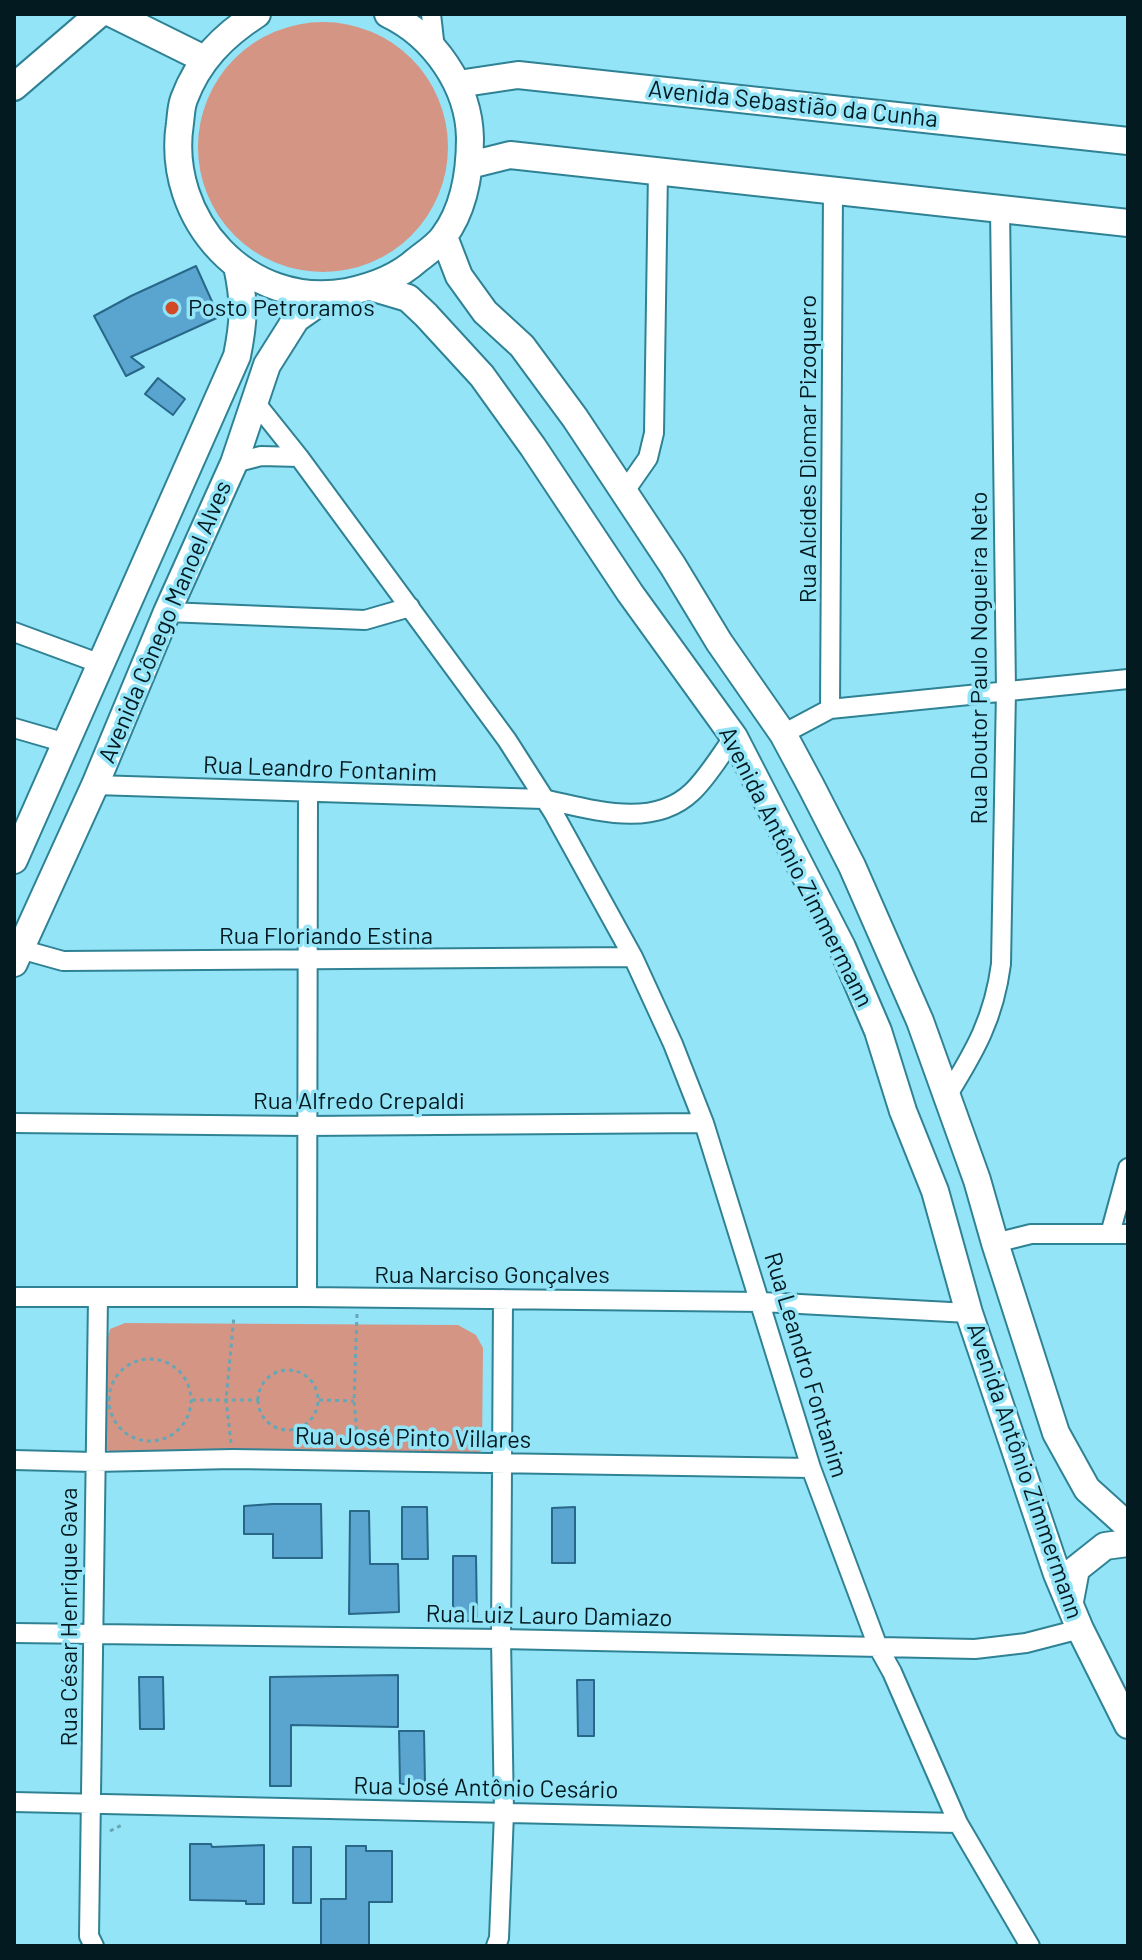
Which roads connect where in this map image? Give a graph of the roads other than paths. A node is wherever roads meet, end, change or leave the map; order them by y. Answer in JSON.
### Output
{"nodes":[{"id":1,"x":99,"y":14,"type":"edge"},
{"id":2,"x":113,"y":14,"type":"edge"},
{"id":3,"x":257,"y":14,"type":"edge"},
{"id":4,"x":388,"y":14,"type":"edge"},
{"id":5,"x":431,"y":14,"type":"edge"},
{"id":6,"x":435,"y":49,"type":"junction"},
{"id":7,"x":204,"y":59,"type":"junction"},
{"id":8,"x":458,"y":84,"type":"junction"},
{"id":9,"x":14,"y":87,"type":"edge"},
{"id":10,"x":1128,"y":141,"type":"edge"},
{"id":11,"x":470,"y":165,"type":"junction"},
{"id":12,"x":658,"y":171,"type":"junction"},
{"id":13,"x":833,"y":189,"type":"junction"},
{"id":14,"x":1000,"y":208,"type":"junction"},
{"id":15,"x":1128,"y":223,"type":"edge"},
{"id":16,"x":444,"y":237,"type":"junction"},
{"id":17,"x":237,"y":266,"type":"junction"},
{"id":18,"x":371,"y":287,"type":"junction"},
{"id":19,"x":330,"y":295,"type":"junction"},
{"id":20,"x":255,"y":402,"type":"junction"},
{"id":21,"x":299,"y":457,"type":"junction"},
{"id":22,"x":234,"y":463,"type":"junction"},
{"id":23,"x":625,"y":491,"type":"junction"},
{"id":24,"x":410,"y":607,"type":"junction"},
{"id":25,"x":167,"y":612,"type":"junction"},
{"id":26,"x":14,"y":632,"type":"edge"},
{"id":27,"x":101,"y":664,"type":"junction"},
{"id":28,"x":1128,"y":679,"type":"edge"},
{"id":29,"x":1006,"y":691,"type":"junction"},
{"id":30,"x":830,"y":709,"type":"junction"},
{"id":31,"x":14,"y":728,"type":"edge"},
{"id":32,"x":783,"y":734,"type":"junction"},
{"id":33,"x":734,"y":737,"type":"junction"},
{"id":34,"x":66,"y":743,"type":"junction"},
{"id":35,"x":95,"y":785,"type":"junction"},
{"id":36,"x":308,"y":793,"type":"junction"},
{"id":37,"x":543,"y":799,"type":"junction"},
{"id":38,"x":14,"y":860,"type":"edge"},
{"id":39,"x":17,"y":956,"type":"edge"},
{"id":40,"x":633,"y":957,"type":"junction"},
{"id":41,"x":307,"y":960,"type":"junction"},
{"id":42,"x":947,"y":1096,"type":"junction"},
{"id":43,"x":14,"y":1123,"type":"edge"},
{"id":44,"x":704,"y":1123,"type":"junction"},
{"id":45,"x":306,"y":1126,"type":"junction"},
{"id":46,"x":1128,"y":1168,"type":"edge"},
{"id":47,"x":1119,"y":1234,"type":"edge"},
{"id":48,"x":995,"y":1243,"type":"junction"},
{"id":49,"x":14,"y":1297,"type":"edge"},
{"id":50,"x":307,"y":1297,"type":"junction"},
{"id":51,"x":98,"y":1298,"type":"junction"},
{"id":52,"x":503,"y":1299,"type":"junction"},
{"id":53,"x":762,"y":1302,"type":"junction"},
{"id":54,"x":969,"y":1313,"type":"junction"},
{"id":55,"x":14,"y":1460,"type":"edge"},
{"id":56,"x":94,"y":1462,"type":"junction"},
{"id":57,"x":504,"y":1464,"type":"junction"},
{"id":58,"x":811,"y":1468,"type":"junction"},
{"id":59,"x":1128,"y":1526,"type":"edge"},
{"id":60,"x":1128,"y":1543,"type":"edge"},
{"id":61,"x":1070,"y":1601,"type":"junction"},
{"id":62,"x":1080,"y":1629,"type":"junction"},
{"id":63,"x":14,"y":1633,"type":"edge"},
{"id":64,"x":95,"y":1634,"type":"junction"},
{"id":65,"x":501,"y":1639,"type":"junction"},
{"id":66,"x":878,"y":1647,"type":"junction"},
{"id":67,"x":1120,"y":1699,"type":"edge"},
{"id":68,"x":1128,"y":1725,"type":"edge"},
{"id":69,"x":14,"y":1802,"type":"edge"},
{"id":70,"x":92,"y":1803,"type":"junction"},
{"id":71,"x":504,"y":1813,"type":"junction"},
{"id":72,"x":958,"y":1823,"type":"junction"},
{"id":73,"x":89,"y":1943,"type":"edge"},
{"id":74,"x":499,"y":1943,"type":"edge"},
{"id":75,"x":1029,"y":1945,"type":"edge"}],
"edges":[{"from":1,"to":9,"type":"street"},
{"from":2,"to":7,"type":"street"},
{"from":3,"to":7,"type":"street"},
{"from":4,"to":6,"type":"street"},
{"from":5,"to":6,"type":"street"},
{"from":6,"to":8,"type":"street"},
{"from":7,"to":17,"type":"street"},
{"from":8,"to":10,"type":"street","name":"Avenida Sebastião da Cunha"},
{"from":8,"to":11,"type":"street"},
{"from":11,"to":12,"type":"street"},
{"from":11,"to":16,"type":"street"},
{"from":12,"to":13,"type":"street"},
{"from":12,"to":23,"type":"street"},
{"from":13,"to":14,"type":"street"},
{"from":13,"to":30,"type":"street","name":"Rua Alcídes Diomar Pizoquero"},
{"from":14,"to":15,"type":"street"},
{"from":14,"to":29,"type":"street","name":"Rua Doutor Paulo Nogueira Neto"},
{"from":16,"to":18,"type":"street"},
{"from":16,"to":23,"type":"street","name":"Avenida Antônio Zimmermann"},
{"from":17,"to":19,"type":"street"},
{"from":17,"to":27,"type":"street","name":"Avenida Cônego Manoel Alves"},
{"from":18,"to":19,"type":"street"},
{"from":18,"to":33,"type":"street","name":"Avenida Antônio Zimmermann"},
{"from":19,"to":20,"type":"street","name":"Avenida Cônego Manoel Alves"},
{"from":20,"to":21,"type":"street","name":"Rua Leandro Fontanim"},
{"from":20,"to":22,"type":"street","name":"Avenida Cônego Manoel Alves"},
{"from":21,"to":22,"type":"street"},
{"from":21,"to":24,"type":"street","name":"Rua Leandro Fontanim"},
{"from":22,"to":25,"type":"street","name":"Avenida Cônego Manoel Alves"},
{"from":23,"to":32,"type":"street","name":"Avenida Antônio Zimmermann"},
{"from":24,"to":25,"type":"street"},
{"from":24,"to":37,"type":"street","name":"Rua Leandro Fontanim"},
{"from":25,"to":35,"type":"street","name":"Avenida Cônego Manoel Alves"},
{"from":26,"to":27,"type":"street"},
{"from":27,"to":34,"type":"street","name":"Avenida Cônego Manoel Alves"},
{"from":28,"to":29,"type":"street"},
{"from":29,"to":30,"type":"street"},
{"from":29,"to":42,"type":"street","name":"Rua Doutor Paulo Nogueira Neto"},
{"from":30,"to":32,"type":"street"},
{"from":31,"to":34,"type":"street"},
{"from":32,"to":42,"type":"street","name":"Avenida Antônio Zimmermann"},
{"from":33,"to":37,"type":"street","name":"Rua Leandro Fontanim"},
{"from":33,"to":54,"type":"street","name":"Avenida Antônio Zimmermann"},
{"from":34,"to":38,"type":"street","name":"Avenida Cônego Manoel Alves"},
{"from":35,"to":36,"type":"street","name":"Rua Leandro Fontanim"},
{"from":35,"to":39,"type":"street","name":"Avenida Cônego Manoel Alves"},
{"from":36,"to":37,"type":"street","name":"Rua Leandro Fontanim"},
{"from":36,"to":41,"type":"street"},
{"from":37,"to":40,"type":"street","name":"Rua Leandro Fontanim"},
{"from":39,"to":41,"type":"street","name":"Rua Floriando Estina"},
{"from":40,"to":41,"type":"street","name":"Rua Floriando Estina"},
{"from":40,"to":44,"type":"street","name":"Rua Leandro Fontanim"},
{"from":41,"to":45,"type":"street"},
{"from":42,"to":48,"type":"street","name":"Avenida Antônio Zimmermann"},
{"from":43,"to":45,"type":"street","name":"Rua Alfredo Crepaldi"},
{"from":44,"to":45,"type":"street","name":"Rua Alfredo Crepaldi"},
{"from":44,"to":53,"type":"street","name":"Rua Leandro Fontanim"},
{"from":45,"to":50,"type":"street"},
{"from":46,"to":47,"type":"street"},
{"from":47,"to":48,"type":"street"},
{"from":48,"to":59,"type":"street","name":"Avenida Antônio Zimmermann"},
{"from":49,"to":51,"type":"street","name":"Rua Narciso Gonçalves"},
{"from":50,"to":51,"type":"street","name":"Rua Narciso Gonçalves"},
{"from":50,"to":52,"type":"street","name":"Rua Narciso Gonçalves"},
{"from":51,"to":56,"type":"street","name":"Rua César Henrique Gava"},
{"from":52,"to":53,"type":"street","name":"Rua Narciso Gonçalves"},
{"from":52,"to":57,"type":"street"},
{"from":53,"to":54,"type":"street","name":"Rua Narciso Gonçalves"},
{"from":53,"to":58,"type":"street","name":"Rua Leandro Fontanim"},
{"from":54,"to":61,"type":"street","name":"Avenida Antônio Zimmermann"},
{"from":55,"to":56,"type":"street","name":"Rua José Pinto Villares"},
{"from":56,"to":57,"type":"street","name":"Rua José Pinto Villares"},
{"from":56,"to":64,"type":"street","name":"Rua César Henrique Gava"},
{"from":57,"to":58,"type":"street","name":"Rua José Pinto Villares"},
{"from":57,"to":65,"type":"street"},
{"from":58,"to":66,"type":"street","name":"Rua Leandro Fontanim"},
{"from":60,"to":61,"type":"street"},
{"from":61,"to":62,"type":"street","name":"Avenida Antônio Zimmermann"},
{"from":62,"to":66,"type":"street","name":"Rua Luiz Lauro Damiazo"},
{"from":62,"to":67,"type":"street","name":"Avenida Antônio Zimmermann"},
{"from":63,"to":64,"type":"street","name":"Rua Luiz Lauro Damiazo"},
{"from":64,"to":65,"type":"street","name":"Rua Luiz Lauro Damiazo"},
{"from":64,"to":70,"type":"street","name":"Rua César Henrique Gava"},
{"from":65,"to":66,"type":"street","name":"Rua Luiz Lauro Damiazo"},
{"from":65,"to":71,"type":"street"},
{"from":66,"to":72,"type":"street","name":"Rua Leandro Fontanim"},
{"from":67,"to":68,"type":"street","name":"Avenida Antônio Zimmermann"},
{"from":69,"to":70,"type":"street","name":"Rua José Antônio Cesário"},
{"from":70,"to":71,"type":"street","name":"Rua José Antônio Cesário"},
{"from":70,"to":73,"type":"street","name":"Rua César Henrique Gava"},
{"from":71,"to":72,"type":"street","name":"Rua José Antônio Cesário"},
{"from":71,"to":74,"type":"street"},
{"from":72,"to":75,"type":"street","name":"Rua Leandro Fontanim"}]}
